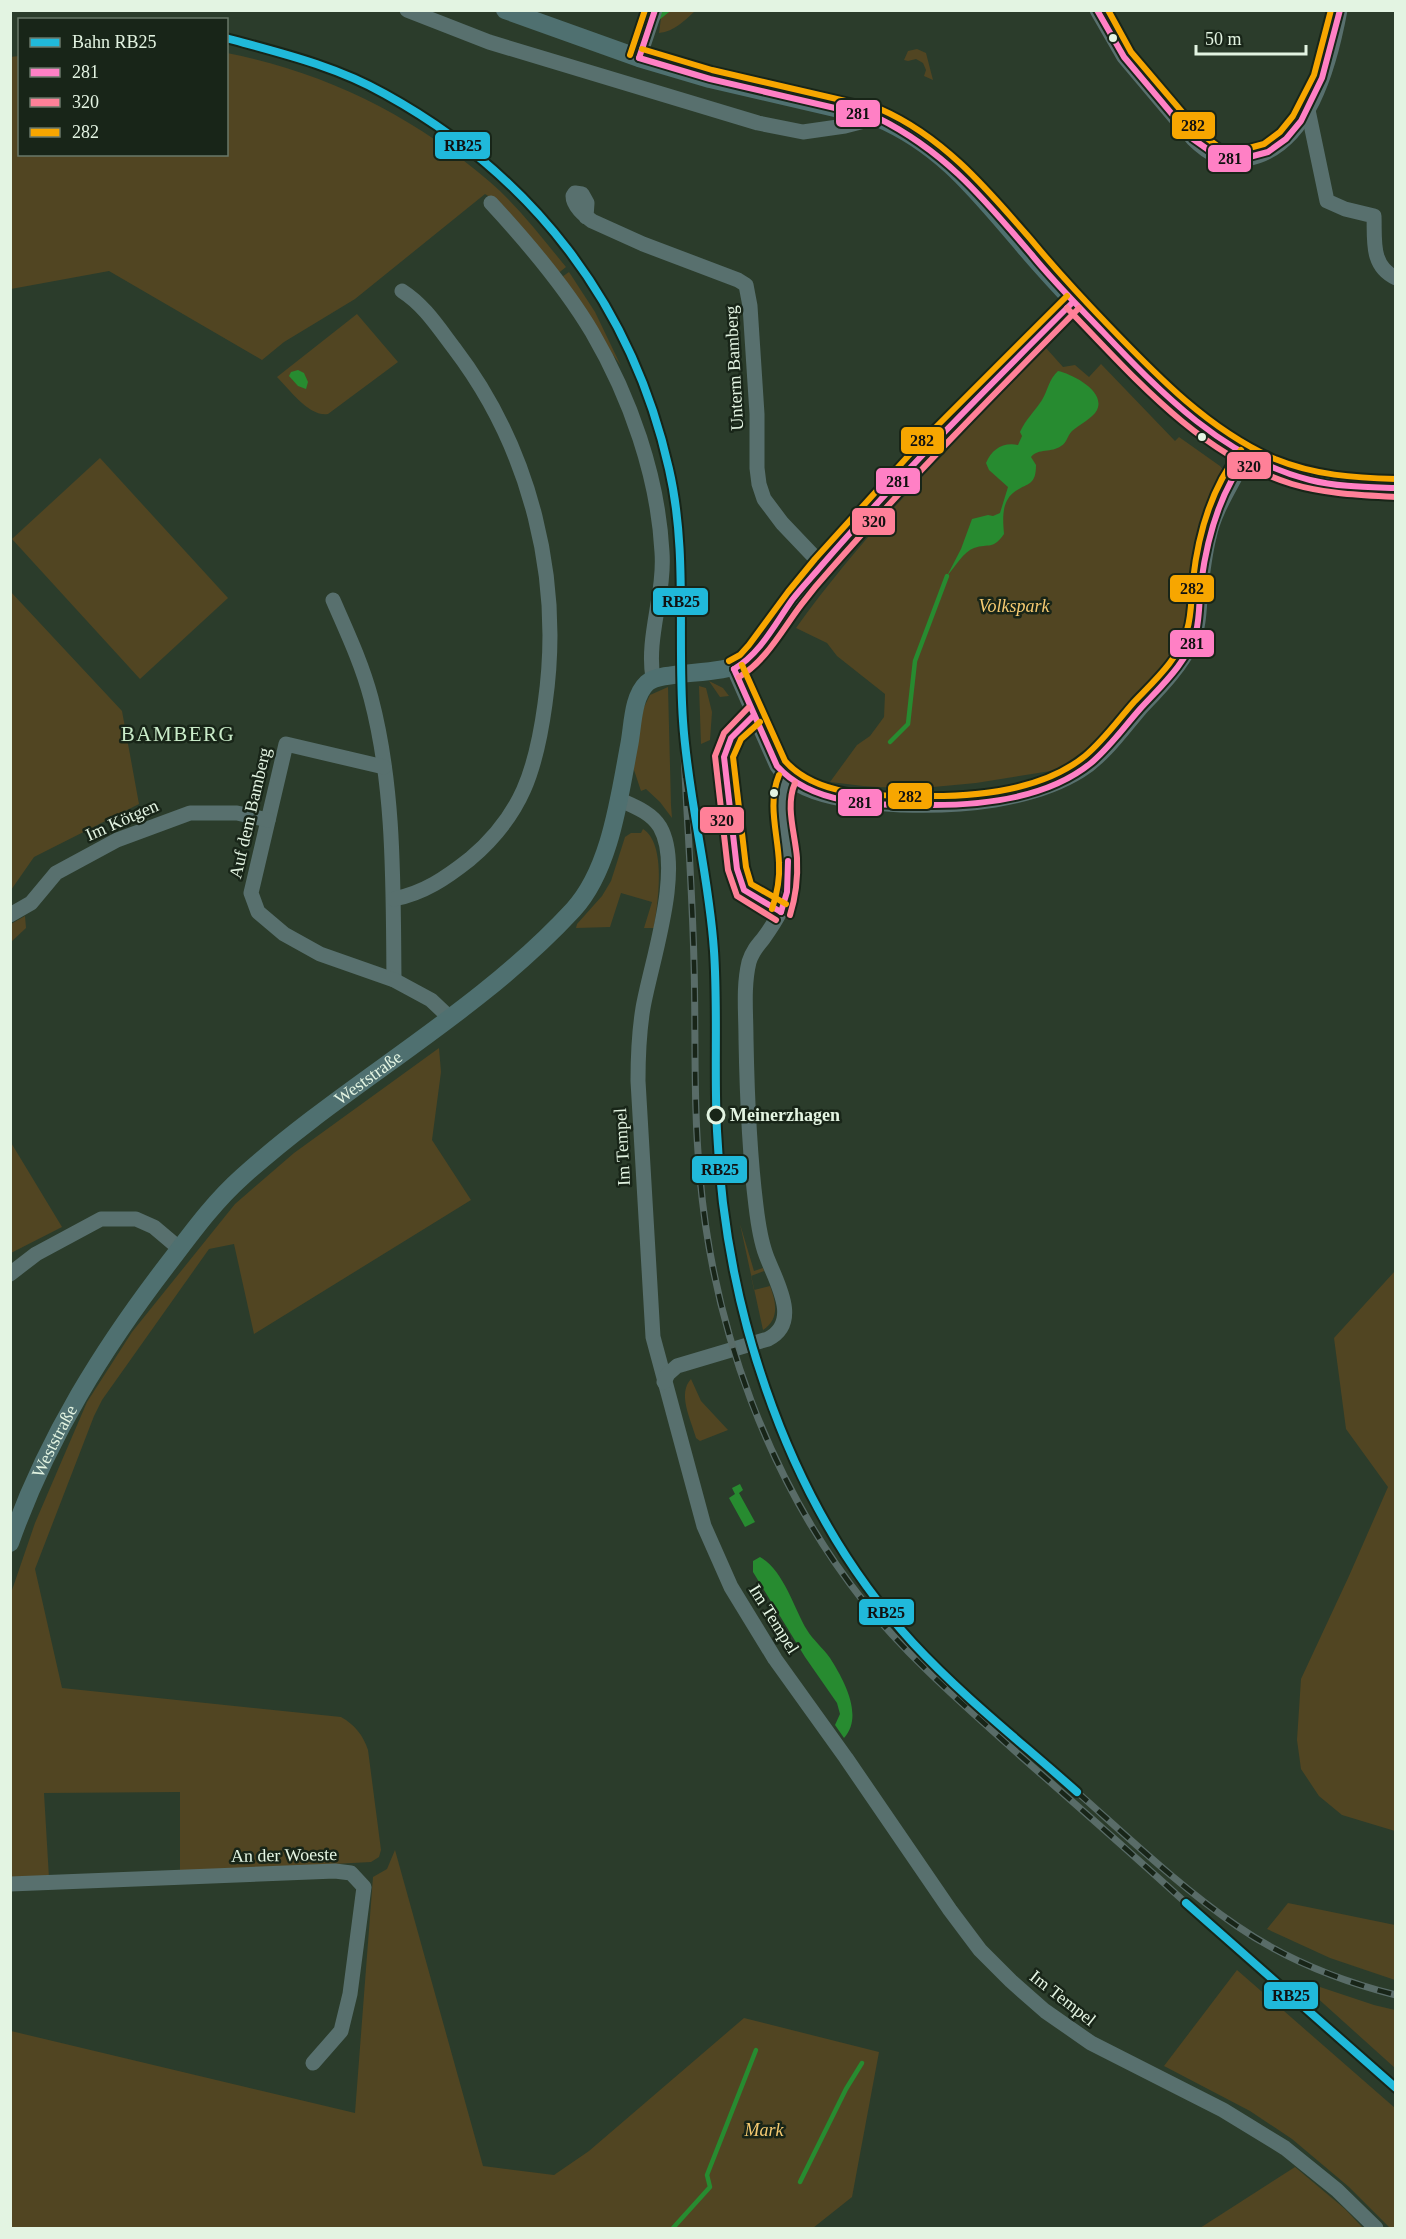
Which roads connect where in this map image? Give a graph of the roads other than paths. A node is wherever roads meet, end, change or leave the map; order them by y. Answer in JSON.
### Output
{"nodes":[{"id":1,"x":407,"y":10,"type":"edge"},
{"id":2,"x":506,"y":10,"type":"edge"},
{"id":3,"x":655,"y":10,"type":"edge"},
{"id":4,"x":1340,"y":10,"type":"edge"},
{"id":5,"x":1101,"y":12,"type":"edge"},
{"id":6,"x":639,"y":58,"type":"junction"},
{"id":7,"x":1308,"y":110,"type":"junction"},
{"id":8,"x":878,"y":117,"type":"junction"},
{"id":9,"x":491,"y":203,"type":"dead end"},
{"id":10,"x":586,"y":217,"type":"dead end"},
{"id":11,"x":1395,"y":278,"type":"edge"},
{"id":12,"x":402,"y":291,"type":"dead end"},
{"id":13,"x":1073,"y":302,"type":"junction"},
{"id":14,"x":1248,"y":456,"type":"junction"},
{"id":15,"x":1395,"y":488,"type":"edge"},
{"id":16,"x":822,"y":565,"type":"junction"},
{"id":17,"x":333,"y":600,"type":"dead end"},
{"id":18,"x":734,"y":669,"type":"junction"},
{"id":19,"x":654,"y":678,"type":"junction"},
{"id":20,"x":384,"y":767,"type":"junction"},
{"id":21,"x":787,"y":779,"type":"junction"},
{"id":22,"x":618,"y":800,"type":"junction"},
{"id":23,"x":268,"y":820,"type":"junction"},
{"id":24,"x":394,"y":899,"type":"junction"},
{"id":25,"x":10,"y":915,"type":"edge"},
{"id":26,"x":394,"y":980,"type":"junction"},
{"id":27,"x":449,"y":1017,"type":"junction"},
{"id":28,"x":180,"y":1249,"type":"junction"},
{"id":29,"x":10,"y":1274,"type":"edge"},
{"id":30,"x":664,"y":1382,"type":"junction"},
{"id":31,"x":10,"y":1544,"type":"edge"},
{"id":32,"x":10,"y":1884,"type":"edge"},
{"id":33,"x":313,"y":2063,"type":"dead end"},
{"id":34,"x":1376,"y":2229,"type":"edge"}],
"edges":[{"from":1,"to":8,"type":"street"},
{"from":2,"to":6,"type":"main road"},
{"from":3,"to":6,"type":"street"},
{"from":4,"to":7,"type":"street"},
{"from":5,"to":7,"type":"street"},
{"from":6,"to":8,"type":"main road"},
{"from":7,"to":11,"type":"street"},
{"from":8,"to":13,"type":"main road"},
{"from":9,"to":19,"type":"street"},
{"from":10,"to":16,"type":"street","name":"Unterm Bamberg"},
{"from":12,"to":24,"type":"street"},
{"from":13,"to":14,"type":"main road"},
{"from":13,"to":16,"type":"main road"},
{"from":14,"to":15,"type":"main road"},
{"from":14,"to":21,"type":"street"},
{"from":16,"to":18,"type":"main road"},
{"from":17,"to":20,"type":"street"},
{"from":18,"to":19,"type":"main road"},
{"from":18,"to":21,"type":"street"},
{"from":19,"to":22,"type":"main road","name":"Weststraße"},
{"from":20,"to":23,"type":"street","name":"Auf dem Bamberg"},
{"from":20,"to":24,"type":"street"},
{"from":21,"to":30,"type":"street"},
{"from":22,"to":27,"type":"main road","name":"Weststraße"},
{"from":22,"to":30,"type":"street","name":"Im Tempel"},
{"from":23,"to":25,"type":"street","name":"Im Kötgen"},
{"from":23,"to":26,"type":"street","name":"Auf dem Bamberg"},
{"from":24,"to":26,"type":"street"},
{"from":26,"to":27,"type":"street","name":"Auf dem Bamberg"},
{"from":27,"to":28,"type":"main road","name":"Weststraße"},
{"from":28,"to":29,"type":"street"},
{"from":28,"to":31,"type":"main road","name":"Weststraße"},
{"from":30,"to":34,"type":"street","name":"Im Tempel"},
{"from":32,"to":33,"type":"street","name":"An der Woeste"}]}
